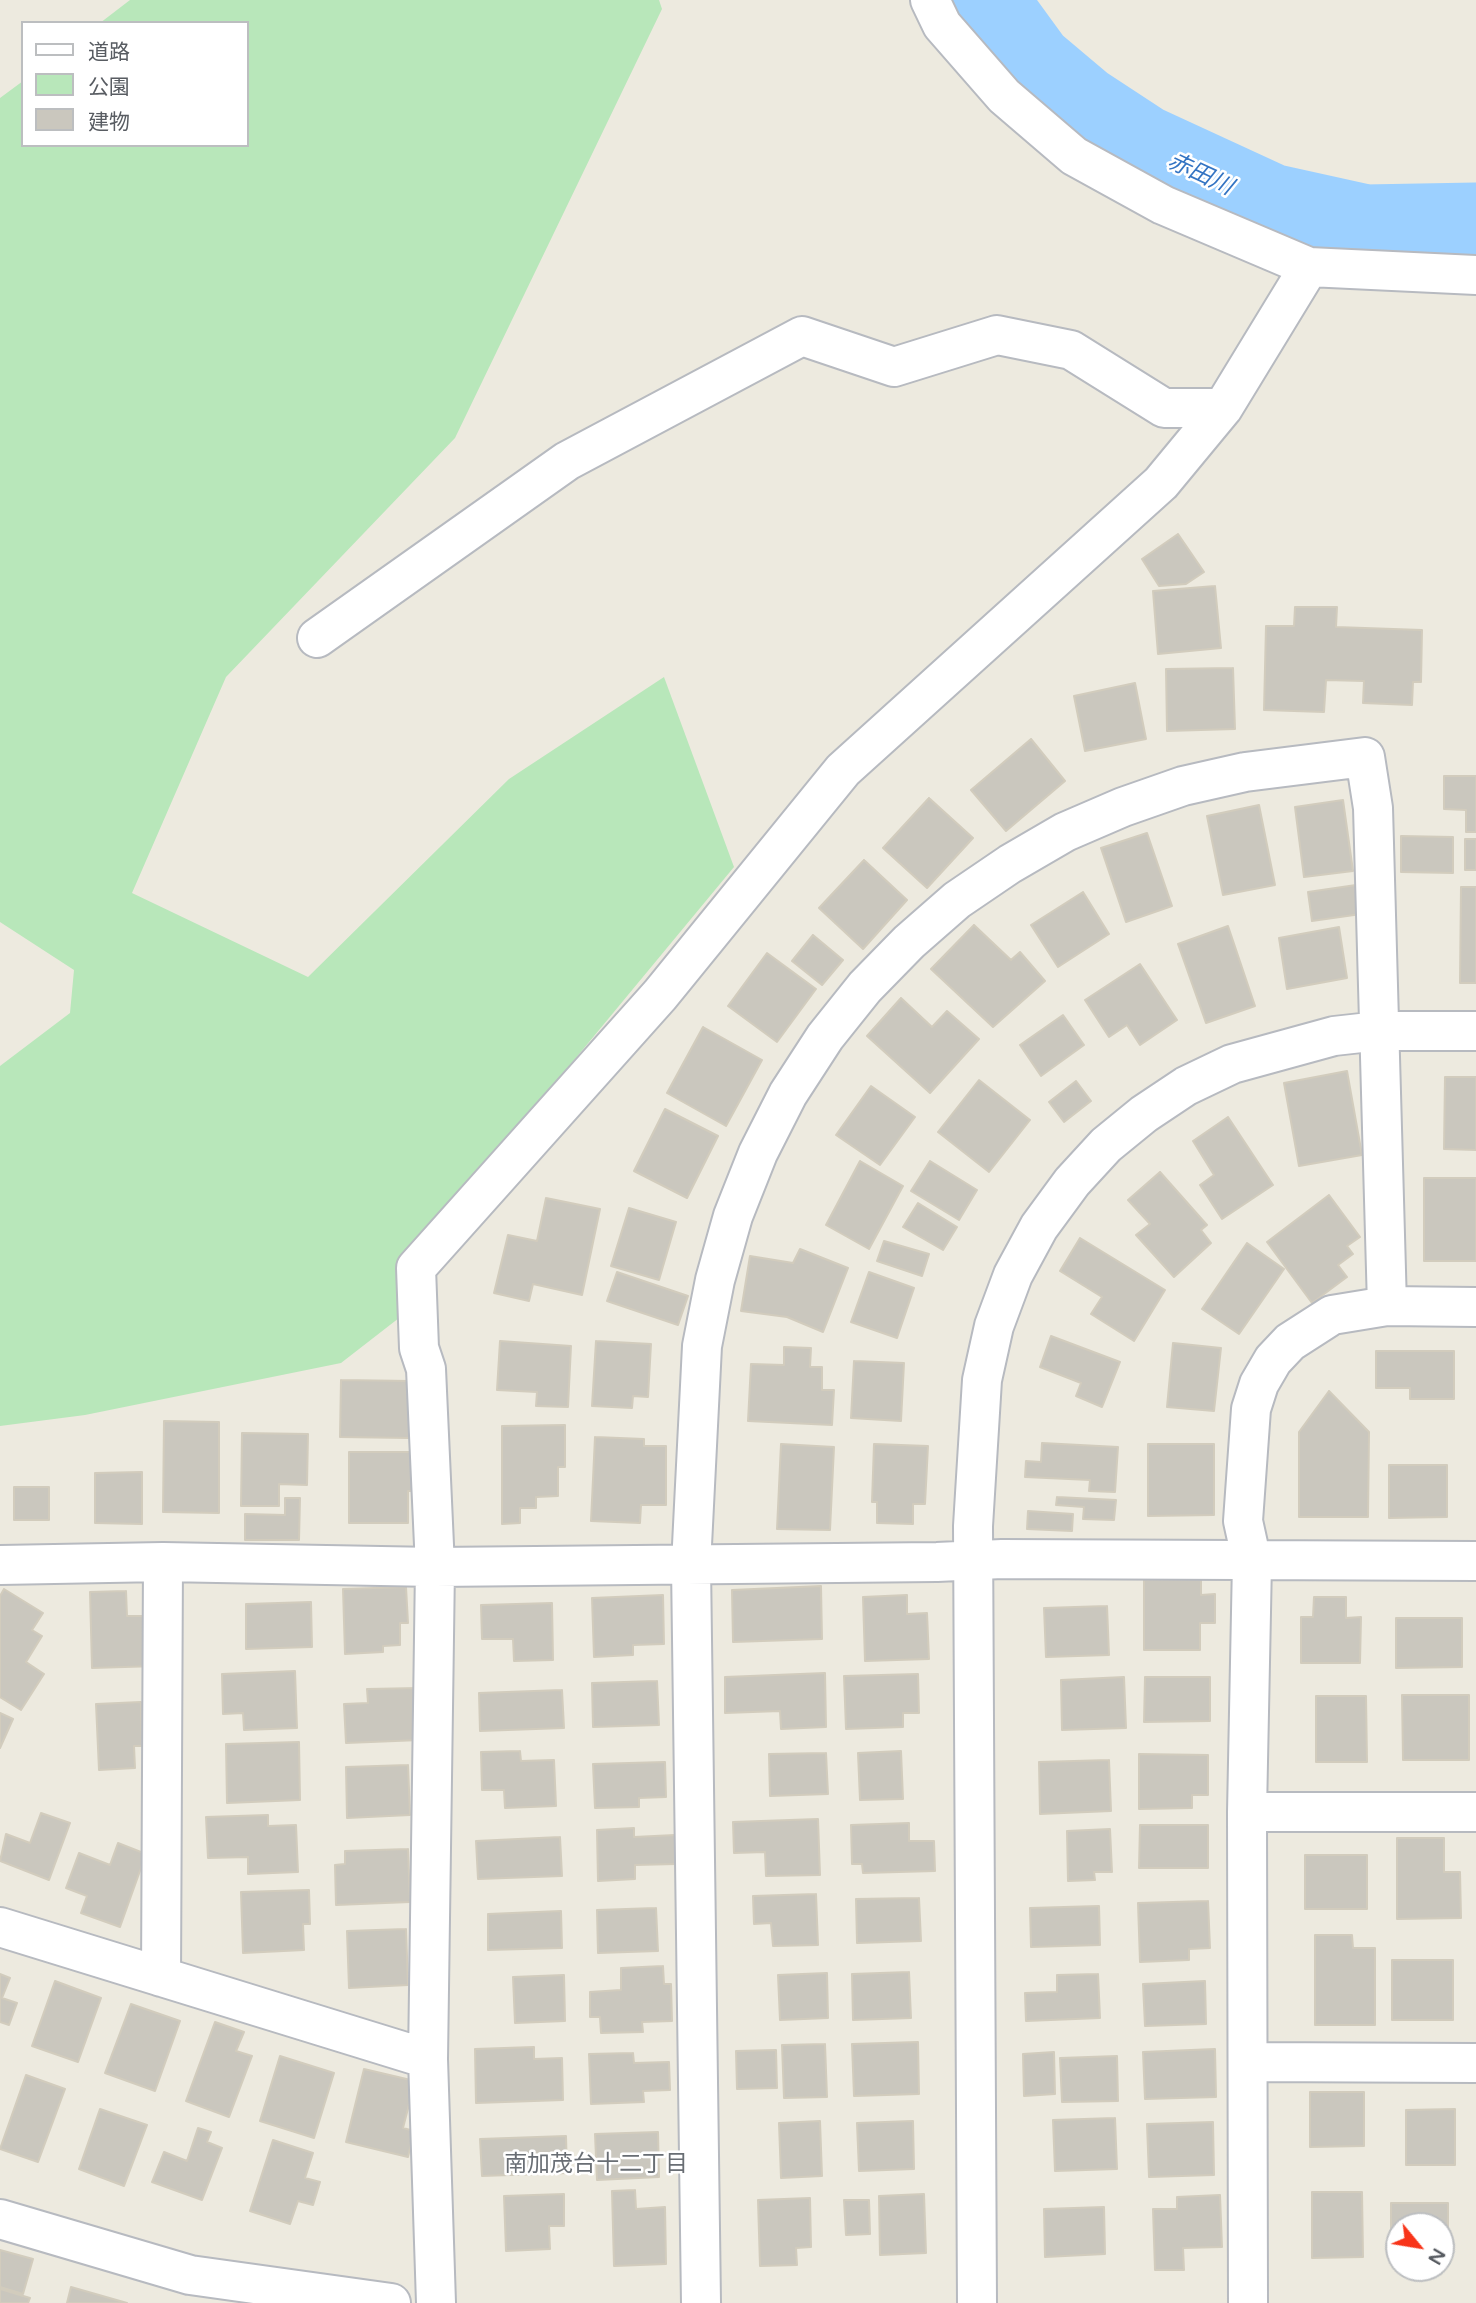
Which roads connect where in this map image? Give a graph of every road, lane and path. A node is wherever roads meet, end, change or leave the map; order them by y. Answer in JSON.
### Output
{"nodes":[{"id":1,"x":930,"y":0,"type":"edge"},
{"id":2,"x":1309,"y":267,"type":"junction"},
{"id":3,"x":1476,"y":275,"type":"edge"},
{"id":4,"x":1223,"y":408,"type":"junction"},
{"id":5,"x":317,"y":638,"type":"dead end"},
{"id":6,"x":1379,"y":1031,"type":"junction"},
{"id":7,"x":1476,"y":1031,"type":"edge"},
{"id":8,"x":1387,"y":1306,"type":"junction"},
{"id":9,"x":1476,"y":1307,"type":"edge"},
{"id":10,"x":974,"y":1561,"type":"junction"},
{"id":11,"x":1476,"y":1561,"type":"edge"},
{"id":12,"x":163,"y":1562,"type":"junction"},
{"id":13,"x":1252,"y":1562,"type":"junction"},
{"id":14,"x":0,"y":1565,"type":"edge"},
{"id":15,"x":691,"y":1565,"type":"junction"},
{"id":16,"x":435,"y":1566,"type":"junction"},
{"id":17,"x":1247,"y":1812,"type":"junction"},
{"id":18,"x":1476,"y":1812,"type":"edge"},
{"id":19,"x":0,"y":1927,"type":"edge"},
{"id":20,"x":161,"y":1977,"type":"junction"},
{"id":21,"x":428,"y":2059,"type":"junction"},
{"id":22,"x":1248,"y":2062,"type":"junction"},
{"id":23,"x":1476,"y":2063,"type":"edge"},
{"id":24,"x":0,"y":2219,"type":"edge"},
{"id":25,"x":391,"y":2303,"type":"edge"},
{"id":26,"x":436,"y":2303,"type":"edge"},
{"id":27,"x":701,"y":2303,"type":"edge"},
{"id":28,"x":977,"y":2303,"type":"edge"},
{"id":29,"x":1248,"y":2303,"type":"edge"}],
"edges":[{"from":1,"to":2,"type":"street"},
{"from":2,"to":3,"type":"street"},
{"from":2,"to":4,"type":"street"},
{"from":4,"to":5,"type":"street"},
{"from":4,"to":16,"type":"street"},
{"from":6,"to":7,"type":"street"},
{"from":6,"to":8,"type":"street"},
{"from":6,"to":10,"type":"street"},
{"from":6,"to":15,"type":"street"},
{"from":8,"to":9,"type":"street"},
{"from":8,"to":13,"type":"street"},
{"from":10,"to":13,"type":"street"},
{"from":10,"to":15,"type":"street"},
{"from":10,"to":28,"type":"street"},
{"from":11,"to":13,"type":"street"},
{"from":12,"to":14,"type":"street"},
{"from":12,"to":16,"type":"street"},
{"from":12,"to":20,"type":"street"},
{"from":13,"to":17,"type":"street"},
{"from":15,"to":16,"type":"street"},
{"from":15,"to":27,"type":"street"},
{"from":16,"to":21,"type":"street"},
{"from":17,"to":18,"type":"street"},
{"from":17,"to":22,"type":"street"},
{"from":19,"to":20,"type":"street"},
{"from":20,"to":21,"type":"street"},
{"from":21,"to":26,"type":"street"},
{"from":22,"to":23,"type":"street"},
{"from":22,"to":29,"type":"street"},
{"from":24,"to":25,"type":"street"}]}
